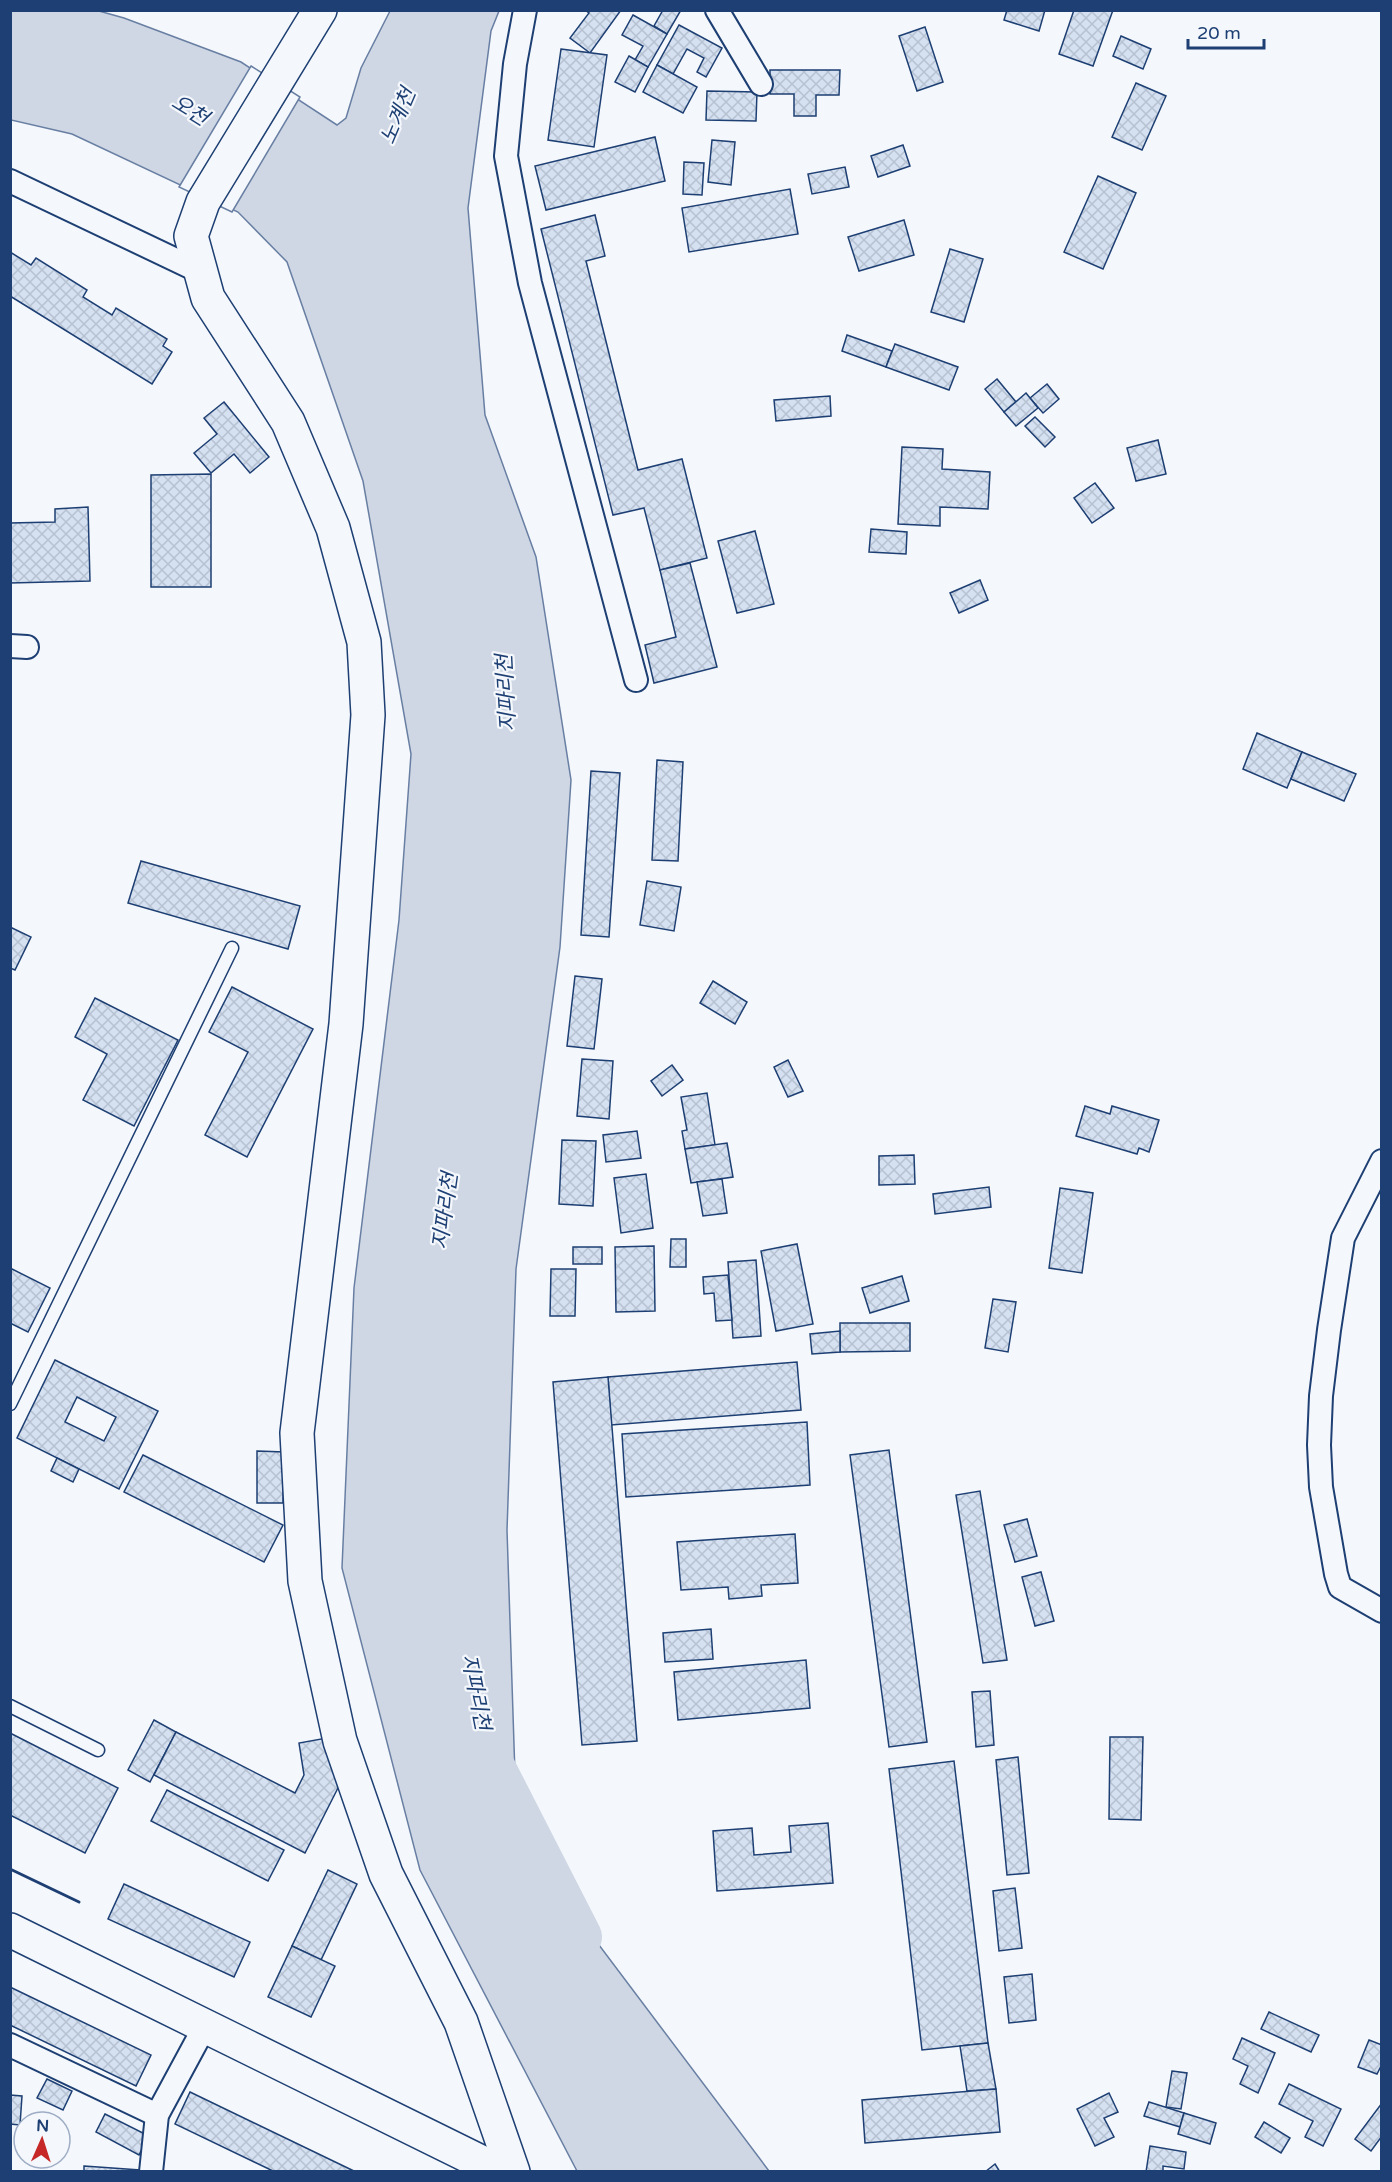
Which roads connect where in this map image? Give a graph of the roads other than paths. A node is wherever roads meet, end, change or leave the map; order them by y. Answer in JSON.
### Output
{"nodes":[{"id":1,"x":320,"y":10,"type":"edge"},
{"id":2,"x":525,"y":10,"type":"edge"},
{"id":3,"x":717,"y":10,"type":"edge"},
{"id":4,"x":761,"y":84,"type":"dead end"},
{"id":5,"x":10,"y":181,"type":"edge"},
{"id":6,"x":201,"y":272,"type":"junction"},
{"id":7,"x":636,"y":680,"type":"dead end"},
{"id":8,"x":232,"y":948,"type":"dead end"},
{"id":9,"x":1382,"y":1161,"type":"edge"},
{"id":10,"x":10,"y":1404,"type":"edge"},
{"id":11,"x":1382,"y":1611,"type":"edge"},
{"id":12,"x":10,"y":1706,"type":"edge"},
{"id":13,"x":98,"y":1750,"type":"dead end"},
{"id":14,"x":10,"y":1930,"type":"edge"},
{"id":15,"x":205,"y":2026,"type":"junction"},
{"id":16,"x":10,"y":2045,"type":"edge"},
{"id":17,"x":158,"y":2115,"type":"junction"},
{"id":18,"x":151,"y":2172,"type":"edge"},
{"id":19,"x":501,"y":2172,"type":"edge"},
{"id":20,"x":513,"y":2172,"type":"edge"}],
"edges":[{"from":1,"to":6,"type":"street"},
{"from":2,"to":7,"type":"street"},
{"from":3,"to":4,"type":"street"},
{"from":5,"to":6,"type":"street"},
{"from":6,"to":20,"type":"street"},
{"from":8,"to":10,"type":"lane"},
{"from":9,"to":11,"type":"street"},
{"from":12,"to":13,"type":"lane"},
{"from":14,"to":15,"type":"street"},
{"from":15,"to":17,"type":"street"},
{"from":15,"to":19,"type":"street"},
{"from":16,"to":17,"type":"street"},
{"from":17,"to":18,"type":"street"}]}
